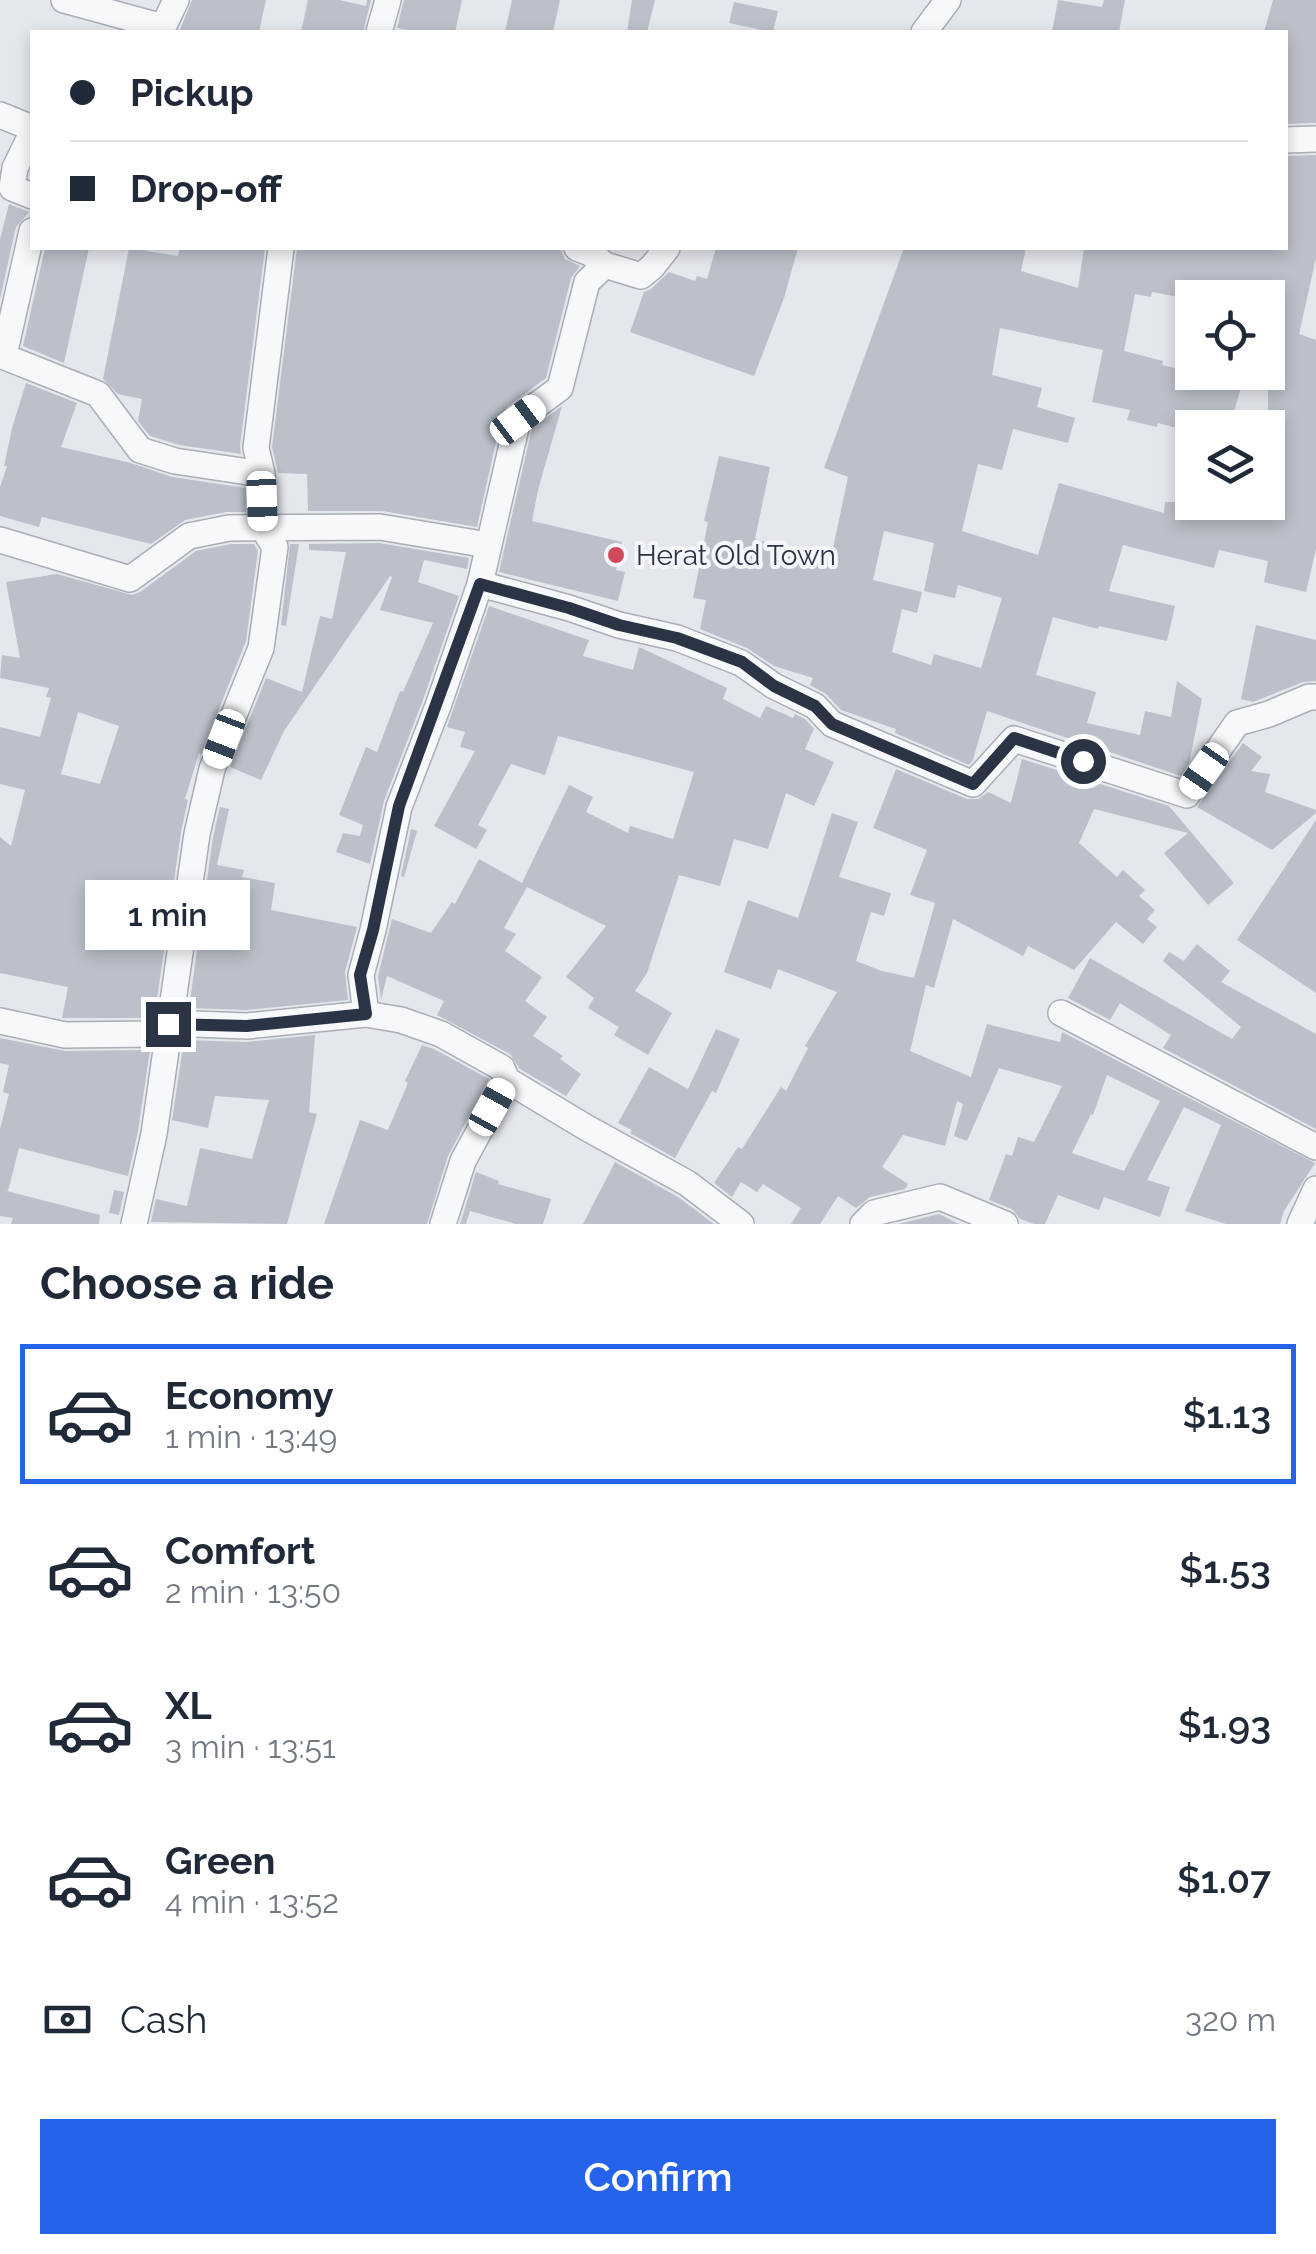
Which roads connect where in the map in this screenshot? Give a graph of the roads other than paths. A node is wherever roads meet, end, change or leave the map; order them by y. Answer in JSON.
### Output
{"nodes":[{"id":1,"x":64,"y":0,"type":"edge"},
{"id":2,"x":176,"y":0,"type":"edge"},
{"id":3,"x":388,"y":0,"type":"edge"},
{"id":4,"x":948,"y":0,"type":"edge"},
{"id":5,"x":380,"y":30,"type":"edge"},
{"id":6,"x":926,"y":30,"type":"edge"},
{"id":7,"x":0,"y":114,"type":"edge"},
{"id":8,"x":30,"y":129,"type":"edge"},
{"id":9,"x":30,"y":134,"type":"edge"},
{"id":10,"x":1316,"y":138,"type":"edge"},
{"id":11,"x":1288,"y":140,"type":"edge"},
{"id":12,"x":30,"y":195,"type":"edge"},
{"id":13,"x":30,"y":239,"type":"edge"},
{"id":14,"x":282,"y":250,"type":"edge"},
{"id":15,"x":582,"y":250,"type":"edge"},
{"id":16,"x":665,"y":250,"type":"edge"},
{"id":17,"x":605,"y":265,"type":"junction"},
{"id":18,"x":2,"y":355,"type":"edge"},
{"id":19,"x":262,"y":474,"type":"junction"},
{"id":20,"x":263,"y":528,"type":"junction"},
{"id":21,"x":0,"y":540,"type":"edge"},
{"id":22,"x":488,"y":545,"type":"junction"},
{"id":23,"x":480,"y":584,"type":"junction"},
{"id":24,"x":1316,"y":698,"type":"edge"},
{"id":25,"x":1061,"y":1012,"type":"dead end"},
{"id":26,"x":366,"y":1014,"type":"junction"},
{"id":27,"x":0,"y":1021,"type":"edge"},
{"id":28,"x":168,"y":1024,"type":"junction"},
{"id":29,"x":508,"y":1080,"type":"junction"},
{"id":30,"x":1316,"y":1147,"type":"edge"},
{"id":31,"x":1316,"y":1189,"type":"edge"},
{"id":32,"x":134,"y":1224,"type":"edge"},
{"id":33,"x":443,"y":1224,"type":"edge"},
{"id":34,"x":741,"y":1224,"type":"edge"},
{"id":35,"x":863,"y":1224,"type":"edge"},
{"id":36,"x":1005,"y":1224,"type":"edge"},
{"id":37,"x":1300,"y":1224,"type":"edge"}],
"edges":[{"from":1,"to":2,"type":"street"},
{"from":3,"to":5,"type":"street"},
{"from":4,"to":6,"type":"street"},
{"from":7,"to":8,"type":"street"},
{"from":9,"to":12,"type":"street"},
{"from":10,"to":11,"type":"street"},
{"from":13,"to":18,"type":"street"},
{"from":14,"to":19,"type":"street"},
{"from":15,"to":17,"type":"street"},
{"from":16,"to":17,"type":"street"},
{"from":17,"to":22,"type":"street"},
{"from":18,"to":19,"type":"street"},
{"from":19,"to":20,"type":"street"},
{"from":20,"to":21,"type":"street"},
{"from":20,"to":22,"type":"street"},
{"from":20,"to":28,"type":"street"},
{"from":22,"to":23,"type":"street"},
{"from":23,"to":24,"type":"street"},
{"from":23,"to":26,"type":"street"},
{"from":25,"to":30,"type":"street"},
{"from":26,"to":28,"type":"street"},
{"from":26,"to":29,"type":"street"},
{"from":27,"to":28,"type":"street"},
{"from":28,"to":32,"type":"street"},
{"from":29,"to":33,"type":"street"},
{"from":29,"to":34,"type":"street"},
{"from":31,"to":37,"type":"street"},
{"from":35,"to":36,"type":"street"}]}
